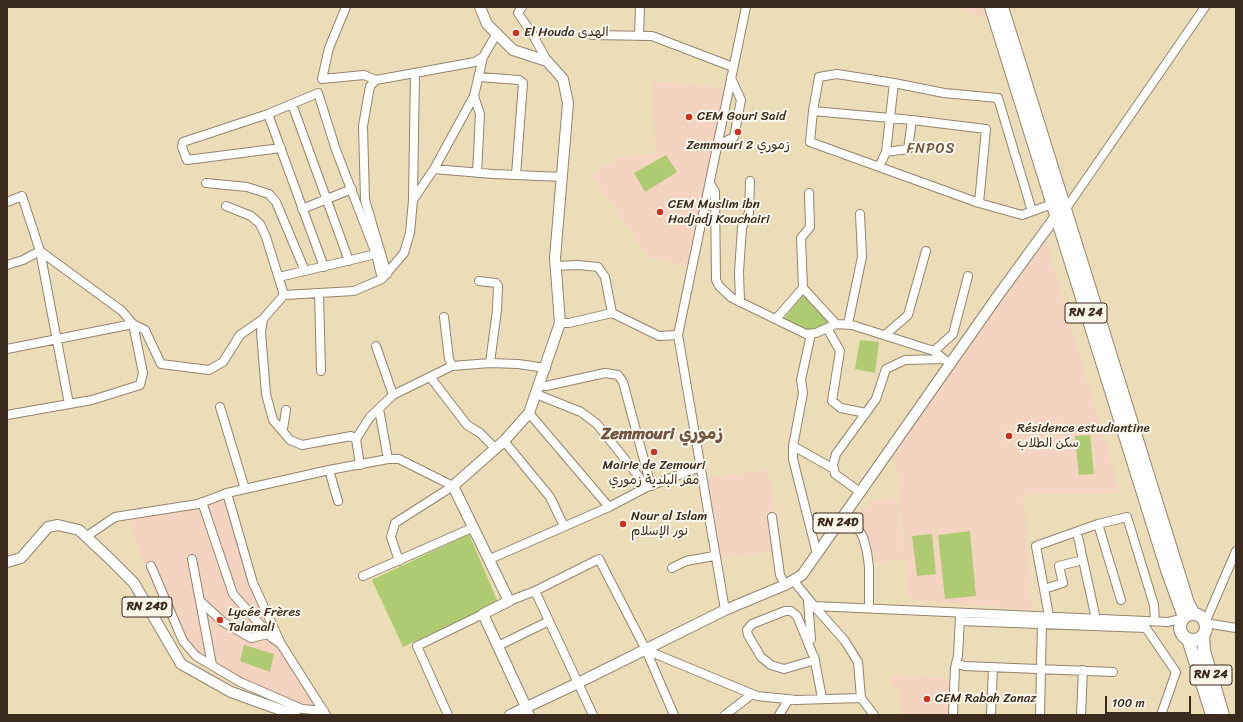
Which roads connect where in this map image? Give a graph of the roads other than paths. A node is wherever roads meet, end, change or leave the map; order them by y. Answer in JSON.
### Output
{"nodes":[{"id":1,"x":346,"y":7,"type":"edge"},
{"id":2,"x":480,"y":7,"type":"edge"},
{"id":3,"x":522,"y":7,"type":"edge"},
{"id":4,"x":640,"y":7,"type":"edge"},
{"id":5,"x":746,"y":7,"type":"edge"},
{"id":6,"x":991,"y":7,"type":"edge"},
{"id":7,"x":1002,"y":7,"type":"edge"},
{"id":8,"x":1205,"y":7,"type":"edge"},
{"id":9,"x":497,"y":33,"type":"junction"},
{"id":10,"x":592,"y":35,"type":"dead end"},
{"id":11,"x":639,"y":36,"type":"junction"},
{"id":12,"x":483,"y":57,"type":"junction"},
{"id":13,"x":547,"y":61,"type":"junction"},
{"id":14,"x":733,"y":67,"type":"junction"},
{"id":15,"x":416,"y":73,"type":"junction"},
{"id":16,"x":478,"y":77,"type":"junction"},
{"id":17,"x":731,"y":78,"type":"junction"},
{"id":18,"x":376,"y":80,"type":"junction"},
{"id":19,"x":894,"y":83,"type":"junction"},
{"id":20,"x":474,"y":96,"type":"junction"},
{"id":21,"x":292,"y":104,"type":"junction"},
{"id":22,"x":813,"y":111,"type":"junction"},
{"id":23,"x":268,"y":114,"type":"junction"},
{"id":24,"x":889,"y":118,"type":"junction"},
{"id":25,"x":912,"y":120,"type":"junction"},
{"id":26,"x":718,"y":145,"type":"junction"},
{"id":27,"x":281,"y":148,"type":"junction"},
{"id":28,"x":886,"y":152,"type":"junction"},
{"id":29,"x":879,"y":167,"type":"junction"},
{"id":30,"x":434,"y":168,"type":"junction"},
{"id":31,"x":477,"y":173,"type":"junction"},
{"id":32,"x":516,"y":175,"type":"junction"},
{"id":33,"x":562,"y":177,"type":"junction"},
{"id":34,"x":750,"y":181,"type":"dead end"},
{"id":35,"x":206,"y":183,"type":"dead end"},
{"id":36,"x":710,"y":183,"type":"junction"},
{"id":37,"x":352,"y":189,"type":"junction"},
{"id":38,"x":808,"y":193,"type":"dead end"},
{"id":39,"x":327,"y":198,"type":"junction"},
{"id":40,"x":413,"y":200,"type":"junction"},
{"id":41,"x":7,"y":202,"type":"edge"},
{"id":42,"x":979,"y":203,"type":"junction"},
{"id":43,"x":1052,"y":204,"type":"junction"},
{"id":44,"x":226,"y":206,"type":"dead end"},
{"id":45,"x":302,"y":209,"type":"junction"},
{"id":46,"x":1032,"y":211,"type":"junction"},
{"id":47,"x":1060,"y":213,"type":"junction"},
{"id":48,"x":860,"y":214,"type":"dead end"},
{"id":49,"x":40,"y":251,"type":"junction"},
{"id":50,"x":926,"y":251,"type":"dead end"},
{"id":51,"x":376,"y":254,"type":"junction"},
{"id":52,"x":349,"y":261,"type":"junction"},
{"id":53,"x":7,"y":265,"type":"edge"},
{"id":54,"x":556,"y":266,"type":"junction"},
{"id":55,"x":324,"y":267,"type":"junction"},
{"id":56,"x":305,"y":271,"type":"junction"},
{"id":57,"x":387,"y":272,"type":"junction"},
{"id":58,"x":968,"y":276,"type":"dead end"},
{"id":59,"x":279,"y":277,"type":"junction"},
{"id":60,"x":479,"y":281,"type":"dead end"},
{"id":61,"x":804,"y":288,"type":"junction"},
{"id":62,"x":319,"y":293,"type":"junction"},
{"id":63,"x":284,"y":295,"type":"junction"},
{"id":64,"x":740,"y":302,"type":"junction"},
{"id":65,"x":612,"y":313,"type":"junction"},
{"id":66,"x":444,"y":317,"type":"dead end"},
{"id":67,"x":263,"y":319,"type":"junction"},
{"id":68,"x":776,"y":319,"type":"junction"},
{"id":69,"x":560,"y":323,"type":"junction"},
{"id":70,"x":134,"y":324,"type":"junction"},
{"id":71,"x":836,"y":324,"type":"junction"},
{"id":72,"x":848,"y":324,"type":"junction"},
{"id":73,"x":826,"y":328,"type":"junction"},
{"id":74,"x":811,"y":334,"type":"junction"},
{"id":75,"x":885,"y":334,"type":"junction"},
{"id":76,"x":678,"y":335,"type":"junction"},
{"id":77,"x":57,"y":338,"type":"junction"},
{"id":78,"x":376,"y":346,"type":"dead end"},
{"id":79,"x":7,"y":349,"type":"edge"},
{"id":80,"x":934,"y":351,"type":"junction"},
{"id":81,"x":947,"y":362,"type":"junction"},
{"id":82,"x":490,"y":363,"type":"junction"},
{"id":83,"x":452,"y":366,"type":"junction"},
{"id":84,"x":546,"y":368,"type":"junction"},
{"id":85,"x":321,"y":371,"type":"dead end"},
{"id":86,"x":431,"y":378,"type":"junction"},
{"id":87,"x":538,"y":390,"type":"junction"},
{"id":88,"x":393,"y":395,"type":"junction"},
{"id":89,"x":69,"y":404,"type":"junction"},
{"id":90,"x":220,"y":408,"type":"dead end"},
{"id":91,"x":379,"y":409,"type":"junction"},
{"id":92,"x":286,"y":410,"type":"dead end"},
{"id":93,"x":529,"y":413,"type":"junction"},
{"id":94,"x":866,"y":413,"type":"junction"},
{"id":95,"x":7,"y":415,"type":"edge"},
{"id":96,"x":283,"y":429,"type":"junction"},
{"id":97,"x":356,"y":439,"type":"junction"},
{"id":98,"x":504,"y":442,"type":"junction"},
{"id":99,"x":794,"y":446,"type":"junction"},
{"id":100,"x":496,"y":449,"type":"junction"},
{"id":101,"x":388,"y":459,"type":"junction"},
{"id":102,"x":360,"y":465,"type":"junction"},
{"id":103,"x":700,"y":467,"type":"junction"},
{"id":104,"x":834,"y":469,"type":"junction"},
{"id":105,"x":329,"y":470,"type":"junction"},
{"id":106,"x":453,"y":486,"type":"junction"},
{"id":107,"x":649,"y":487,"type":"junction"},
{"id":108,"x":245,"y":489,"type":"junction"},
{"id":109,"x":860,"y":492,"type":"junction"},
{"id":110,"x":227,"y":493,"type":"junction"},
{"id":111,"x":338,"y":501,"type":"dead end"},
{"id":112,"x":202,"y":502,"type":"junction"},
{"id":113,"x":609,"y":507,"type":"junction"},
{"id":114,"x":845,"y":512,"type":"junction"},
{"id":115,"x":772,"y":517,"type":"dead end"},
{"id":116,"x":1098,"y":524,"type":"junction"},
{"id":117,"x":564,"y":526,"type":"junction"},
{"id":118,"x":474,"y":527,"type":"junction"},
{"id":119,"x":1077,"y":532,"type":"junction"},
{"id":120,"x":87,"y":536,"type":"junction"},
{"id":121,"x":1236,"y":551,"type":"edge"},
{"id":122,"x":817,"y":554,"type":"junction"},
{"id":123,"x":714,"y":556,"type":"junction"},
{"id":124,"x":192,"y":559,"type":"dead end"},
{"id":125,"x":490,"y":559,"type":"junction"},
{"id":126,"x":1083,"y":560,"type":"junction"},
{"id":127,"x":399,"y":561,"type":"junction"},
{"id":128,"x":7,"y":562,"type":"edge"},
{"id":129,"x":151,"y":566,"type":"dead end"},
{"id":130,"x":672,"y":568,"type":"dead end"},
{"id":131,"x":363,"y":576,"type":"dead end"},
{"id":132,"x":789,"y":583,"type":"junction"},
{"id":133,"x":1044,"y":589,"type":"junction"},
{"id":134,"x":534,"y":591,"type":"junction"},
{"id":135,"x":1121,"y":600,"type":"dead end"},
{"id":136,"x":200,"y":601,"type":"junction"},
{"id":137,"x":509,"y":601,"type":"junction"},
{"id":138,"x":811,"y":603,"type":"junction"},
{"id":139,"x":869,"y":608,"type":"junction"},
{"id":140,"x":725,"y":610,"type":"junction"},
{"id":141,"x":960,"y":612,"type":"junction"},
{"id":142,"x":483,"y":614,"type":"junction"},
{"id":143,"x":1046,"y":616,"type":"junction"},
{"id":144,"x":1096,"y":619,"type":"junction"},
{"id":145,"x":1185,"y":619,"type":"junction"},
{"id":146,"x":960,"y":620,"type":"junction"},
{"id":147,"x":549,"y":621,"type":"junction"},
{"id":148,"x":1155,"y":621,"type":"junction"},
{"id":149,"x":1042,"y":625,"type":"junction"},
{"id":150,"x":1236,"y":628,"type":"edge"},
{"id":151,"x":1204,"y":630,"type":"junction"},
{"id":152,"x":268,"y":634,"type":"junction"},
{"id":153,"x":1188,"y":639,"type":"junction"},
{"id":154,"x":281,"y":644,"type":"junction"},
{"id":155,"x":498,"y":646,"type":"junction"},
{"id":156,"x":646,"y":650,"type":"junction"},
{"id":157,"x":815,"y":660,"type":"junction"},
{"id":158,"x":956,"y":664,"type":"junction"},
{"id":159,"x":212,"y":665,"type":"junction"},
{"id":160,"x":993,"y":667,"type":"junction"},
{"id":161,"x":1041,"y":669,"type":"junction"},
{"id":162,"x":1083,"y":670,"type":"junction"},
{"id":163,"x":1113,"y":672,"type":"dead end"},
{"id":164,"x":578,"y":684,"type":"junction"},
{"id":165,"x":751,"y":694,"type":"junction"},
{"id":166,"x":822,"y":698,"type":"junction"},
{"id":167,"x":861,"y":698,"type":"junction"},
{"id":168,"x":789,"y":699,"type":"junction"},
{"id":169,"x":528,"y":711,"type":"edge"},
{"id":170,"x":325,"y":713,"type":"edge"},
{"id":171,"x":294,"y":715,"type":"edge"},
{"id":172,"x":448,"y":715,"type":"edge"},
{"id":173,"x":510,"y":715,"type":"edge"},
{"id":174,"x":593,"y":715,"type":"edge"},
{"id":175,"x":674,"y":715,"type":"edge"},
{"id":176,"x":726,"y":715,"type":"edge"},
{"id":177,"x":779,"y":715,"type":"edge"},
{"id":178,"x":874,"y":715,"type":"edge"},
{"id":179,"x":953,"y":715,"type":"edge"},
{"id":180,"x":991,"y":715,"type":"edge"},
{"id":181,"x":1040,"y":715,"type":"edge"},
{"id":182,"x":1081,"y":715,"type":"edge"},
{"id":183,"x":1161,"y":715,"type":"edge"},
{"id":184,"x":1212,"y":715,"type":"edge"},
{"id":185,"x":1223,"y":715,"type":"edge"}],
"edges":[{"from":1,"to":18,"type":"street"},
{"from":2,"to":9,"type":"main road"},
{"from":3,"to":13,"type":"street"},
{"from":4,"to":11,"type":"street"},
{"from":5,"to":14,"type":"street"},
{"from":6,"to":43,"type":"highway","number":"RN 24"},
{"from":7,"to":47,"type":"highway","number":"RN 24"},
{"from":8,"to":47,"type":"street"},
{"from":9,"to":12,"type":"street"},
{"from":9,"to":13,"type":"main road"},
{"from":10,"to":11,"type":"street"},
{"from":11,"to":14,"type":"street"},
{"from":12,"to":15,"type":"street"},
{"from":12,"to":16,"type":"street"},
{"from":13,"to":33,"type":"main road"},
{"from":14,"to":17,"type":"street"},
{"from":15,"to":18,"type":"street"},
{"from":15,"to":40,"type":"street"},
{"from":16,"to":20,"type":"street"},
{"from":16,"to":32,"type":"street"},
{"from":17,"to":26,"type":"street"},
{"from":17,"to":26,"type":"street"},
{"from":18,"to":57,"type":"street"},
{"from":19,"to":22,"type":"street"},
{"from":19,"to":24,"type":"street"},
{"from":19,"to":46,"type":"street"},
{"from":20,"to":30,"type":"street"},
{"from":20,"to":31,"type":"street"},
{"from":21,"to":23,"type":"street"},
{"from":21,"to":37,"type":"street"},
{"from":21,"to":39,"type":"street"},
{"from":22,"to":24,"type":"street"},
{"from":22,"to":29,"type":"street"},
{"from":23,"to":27,"type":"street"},
{"from":23,"to":27,"type":"street"},
{"from":24,"to":25,"type":"street"},
{"from":24,"to":28,"type":"street"},
{"from":25,"to":28,"type":"street"},
{"from":25,"to":42,"type":"street"},
{"from":26,"to":36,"type":"street"},
{"from":27,"to":45,"type":"street"},
{"from":28,"to":29,"type":"street"},
{"from":29,"to":42,"type":"street"},
{"from":30,"to":31,"type":"street"},
{"from":30,"to":40,"type":"street"},
{"from":31,"to":32,"type":"street"},
{"from":32,"to":33,"type":"street"},
{"from":33,"to":54,"type":"main road"},
{"from":34,"to":64,"type":"street"},
{"from":35,"to":56,"type":"street"},
{"from":36,"to":64,"type":"street"},
{"from":36,"to":76,"type":"street"},
{"from":37,"to":39,"type":"street"},
{"from":37,"to":51,"type":"street"},
{"from":38,"to":61,"type":"street"},
{"from":39,"to":45,"type":"street"},
{"from":39,"to":52,"type":"street"},
{"from":40,"to":57,"type":"street"},
{"from":41,"to":49,"type":"street"},
{"from":42,"to":46,"type":"street"},
{"from":43,"to":46,"type":"street"},
{"from":43,"to":47,"type":"highway","number":"RN 24"},
{"from":44,"to":59,"type":"street"},
{"from":45,"to":55,"type":"street"},
{"from":47,"to":81,"type":"main road","number":"RN 24D"},
{"from":47,"to":145,"type":"highway","number":"RN 24"},
{"from":48,"to":72,"type":"street"},
{"from":49,"to":53,"type":"street"},
{"from":49,"to":70,"type":"street"},
{"from":49,"to":77,"type":"street"},
{"from":50,"to":75,"type":"street"},
{"from":51,"to":52,"type":"street"},
{"from":51,"to":57,"type":"street"},
{"from":52,"to":55,"type":"street"},
{"from":54,"to":65,"type":"street"},
{"from":54,"to":69,"type":"main road"},
{"from":55,"to":56,"type":"street"},
{"from":56,"to":59,"type":"street"},
{"from":57,"to":62,"type":"street"},
{"from":58,"to":80,"type":"street"},
{"from":59,"to":63,"type":"street"},
{"from":60,"to":82,"type":"street"},
{"from":61,"to":68,"type":"street"},
{"from":61,"to":71,"type":"street"},
{"from":62,"to":63,"type":"street"},
{"from":62,"to":85,"type":"street"},
{"from":63,"to":67,"type":"street"},
{"from":64,"to":68,"type":"street"},
{"from":65,"to":69,"type":"street"},
{"from":65,"to":76,"type":"street"},
{"from":66,"to":83,"type":"street"},
{"from":67,"to":70,"type":"street"},
{"from":67,"to":96,"type":"street"},
{"from":68,"to":74,"type":"street"},
{"from":69,"to":84,"type":"main road"},
{"from":70,"to":77,"type":"street"},
{"from":70,"to":89,"type":"street"},
{"from":71,"to":72,"type":"street"},
{"from":71,"to":73,"type":"street"},
{"from":72,"to":75,"type":"street"},
{"from":73,"to":74,"type":"street"},
{"from":73,"to":94,"type":"street"},
{"from":74,"to":99,"type":"street"},
{"from":75,"to":80,"type":"street"},
{"from":76,"to":103,"type":"street"},
{"from":77,"to":79,"type":"street"},
{"from":77,"to":89,"type":"street"},
{"from":78,"to":88,"type":"street"},
{"from":80,"to":81,"type":"street"},
{"from":81,"to":94,"type":"street"},
{"from":81,"to":109,"type":"main road","number":"RN 24D"},
{"from":82,"to":83,"type":"street"},
{"from":82,"to":84,"type":"street"},
{"from":83,"to":86,"type":"street"},
{"from":84,"to":87,"type":"main road"},
{"from":86,"to":88,"type":"street"},
{"from":86,"to":100,"type":"street"},
{"from":87,"to":93,"type":"main road"},
{"from":87,"to":107,"type":"street"},
{"from":87,"to":107,"type":"street"},
{"from":88,"to":91,"type":"street"},
{"from":89,"to":95,"type":"street"},
{"from":90,"to":108,"type":"street"},
{"from":91,"to":97,"type":"street"},
{"from":91,"to":101,"type":"street"},
{"from":92,"to":96,"type":"street"},
{"from":93,"to":98,"type":"main road"},
{"from":93,"to":113,"type":"street"},
{"from":94,"to":104,"type":"street"},
{"from":96,"to":97,"type":"street"},
{"from":97,"to":102,"type":"street"},
{"from":98,"to":100,"type":"main road"},
{"from":98,"to":117,"type":"street"},
{"from":99,"to":104,"type":"street"},
{"from":99,"to":122,"type":"street"},
{"from":100,"to":106,"type":"main road"},
{"from":101,"to":102,"type":"street"},
{"from":101,"to":106,"type":"street"},
{"from":102,"to":105,"type":"street"},
{"from":103,"to":107,"type":"street"},
{"from":103,"to":123,"type":"street"},
{"from":104,"to":109,"type":"street"},
{"from":105,"to":108,"type":"street"},
{"from":105,"to":111,"type":"street"},
{"from":106,"to":118,"type":"main road"},
{"from":106,"to":127,"type":"street"},
{"from":107,"to":113,"type":"street"},
{"from":108,"to":110,"type":"street"},
{"from":109,"to":114,"type":"main road","number":"RN 24D"},
{"from":110,"to":112,"type":"street"},
{"from":110,"to":154,"type":"street"},
{"from":112,"to":120,"type":"street"},
{"from":112,"to":152,"type":"street"},
{"from":113,"to":117,"type":"street"},
{"from":114,"to":122,"type":"main road","number":"RN 24D"},
{"from":114,"to":139,"type":"street"},
{"from":115,"to":132,"type":"street"},
{"from":116,"to":119,"type":"street"},
{"from":116,"to":135,"type":"street"},
{"from":116,"to":148,"type":"street"},
{"from":117,"to":125,"type":"street"},
{"from":118,"to":125,"type":"main road"},
{"from":118,"to":127,"type":"street"},
{"from":119,"to":126,"type":"street"},
{"from":119,"to":133,"type":"street"},
{"from":120,"to":128,"type":"main road","number":"RN 24D"},
{"from":120,"to":171,"type":"main road","number":"RN 24D"},
{"from":121,"to":151,"type":"street"},
{"from":122,"to":132,"type":"main road","number":"RN 24D"},
{"from":123,"to":130,"type":"street"},
{"from":123,"to":140,"type":"street"},
{"from":124,"to":136,"type":"street"},
{"from":125,"to":137,"type":"main road"},
{"from":126,"to":133,"type":"street"},
{"from":126,"to":144,"type":"street"},
{"from":127,"to":131,"type":"street"},
{"from":129,"to":159,"type":"street"},
{"from":132,"to":138,"type":"street"},
{"from":132,"to":140,"type":"main road","number":"RN 24D"},
{"from":133,"to":143,"type":"street"},
{"from":134,"to":137,"type":"street"},
{"from":134,"to":147,"type":"street"},
{"from":134,"to":156,"type":"street"},
{"from":136,"to":152,"type":"street"},
{"from":136,"to":159,"type":"street"},
{"from":137,"to":142,"type":"main road"},
{"from":138,"to":139,"type":"street"},
{"from":138,"to":157,"type":"street"},
{"from":138,"to":167,"type":"street"},
{"from":139,"to":141,"type":"street"},
{"from":140,"to":156,"type":"main road","number":"RN 24D"},
{"from":141,"to":143,"type":"street"},
{"from":141,"to":146,"type":"street"},
{"from":142,"to":155,"type":"main road"},
{"from":142,"to":172,"type":"street"},
{"from":143,"to":144,"type":"street"},
{"from":143,"to":149,"type":"street"},
{"from":144,"to":148,"type":"street"},
{"from":145,"to":148,"type":"street"},
{"from":145,"to":151,"type":"highway"},
{"from":145,"to":153,"type":"highway"},
{"from":146,"to":149,"type":"street"},
{"from":146,"to":158,"type":"street"},
{"from":147,"to":155,"type":"street"},
{"from":147,"to":164,"type":"street"},
{"from":149,"to":161,"type":"street"},
{"from":149,"to":183,"type":"street"},
{"from":150,"to":151,"type":"street"},
{"from":151,"to":153,"type":"highway"},
{"from":151,"to":185,"type":"highway","number":"RN 24"},
{"from":152,"to":154,"type":"street"},
{"from":153,"to":184,"type":"highway","number":"RN 24"},
{"from":154,"to":170,"type":"street"},
{"from":155,"to":169,"type":"main road"},
{"from":156,"to":164,"type":"main road","number":"RN 24D"},
{"from":156,"to":165,"type":"street"},
{"from":156,"to":175,"type":"street"},
{"from":157,"to":157,"type":"street"},
{"from":157,"to":166,"type":"street"},
{"from":158,"to":160,"type":"street"},
{"from":158,"to":179,"type":"street"},
{"from":159,"to":170,"type":"street"},
{"from":160,"to":161,"type":"street"},
{"from":160,"to":180,"type":"street"},
{"from":161,"to":162,"type":"street"},
{"from":161,"to":181,"type":"street"},
{"from":162,"to":163,"type":"street"},
{"from":162,"to":182,"type":"street"},
{"from":164,"to":169,"type":"main road","number":"RN 24D"},
{"from":164,"to":174,"type":"street"},
{"from":165,"to":168,"type":"street"},
{"from":165,"to":176,"type":"street"},
{"from":166,"to":167,"type":"street"},
{"from":166,"to":168,"type":"street"},
{"from":167,"to":178,"type":"street"},
{"from":168,"to":177,"type":"street"},
{"from":169,"to":173,"type":"main road","number":"RN 24D"}]}
